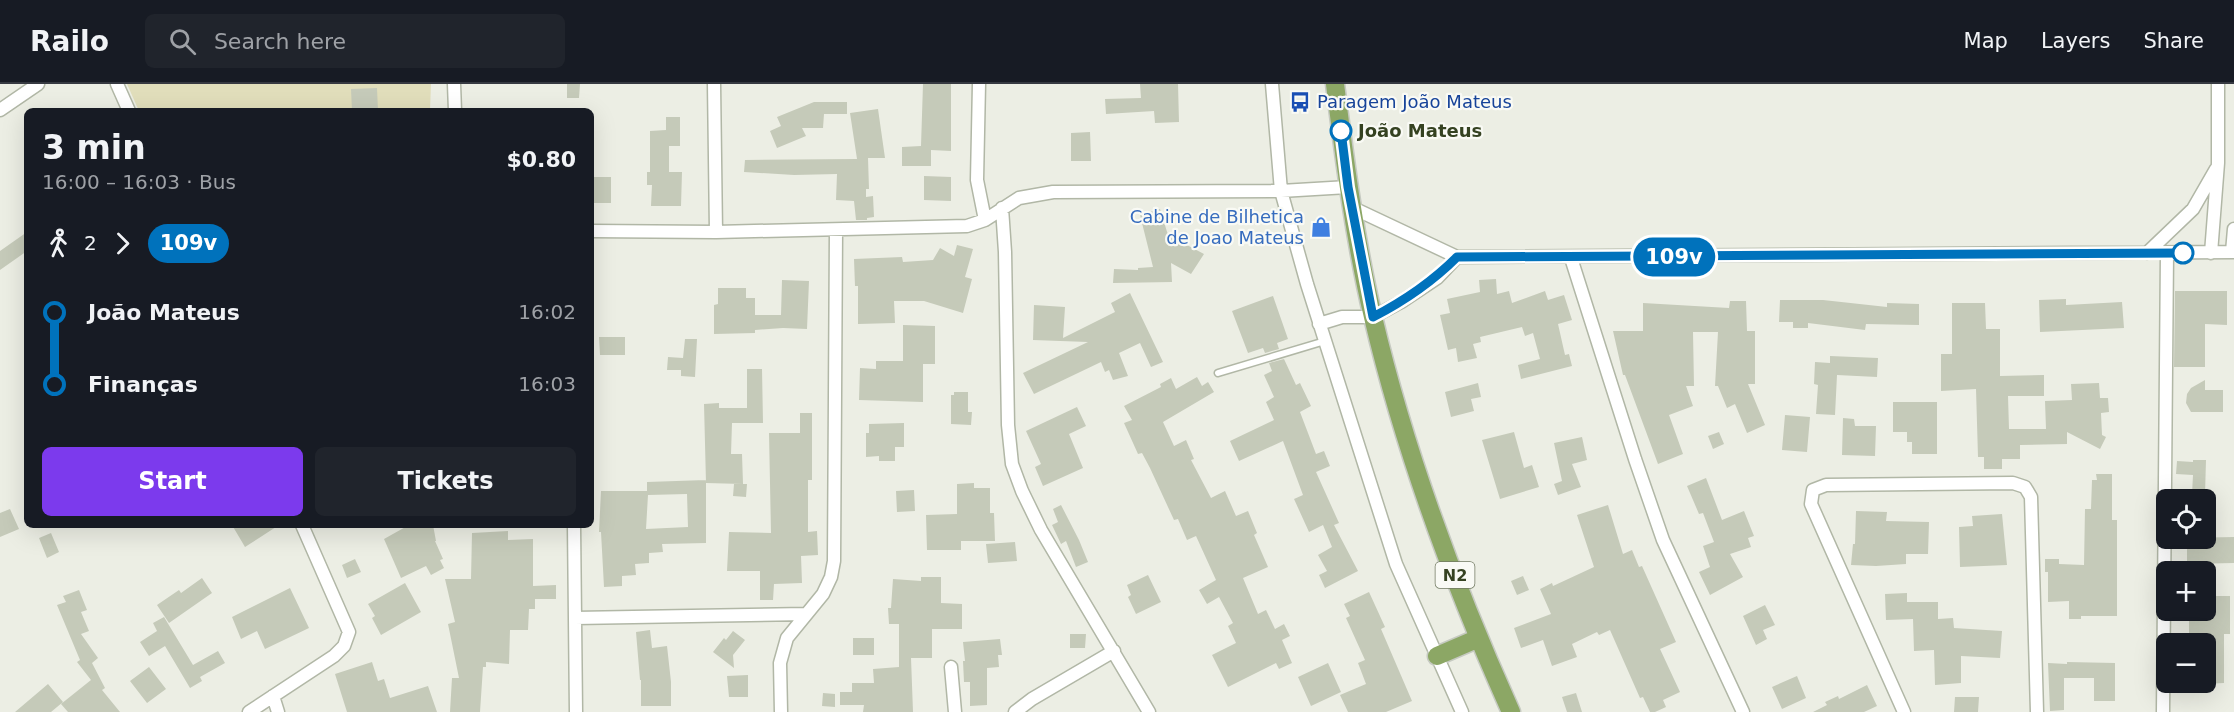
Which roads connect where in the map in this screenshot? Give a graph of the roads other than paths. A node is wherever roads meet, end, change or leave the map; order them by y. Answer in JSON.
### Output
{"nodes":[{"id":1,"x":38,"y":84,"type":"edge"},
{"id":2,"x":117,"y":84,"type":"edge"},
{"id":3,"x":454,"y":84,"type":"edge"},
{"id":4,"x":714,"y":84,"type":"edge"},
{"id":5,"x":979,"y":84,"type":"edge"},
{"id":6,"x":1272,"y":84,"type":"edge"},
{"id":7,"x":1335,"y":84,"type":"edge"},
{"id":8,"x":2218,"y":84,"type":"edge"},
{"id":9,"x":128,"y":108,"type":"edge"},
{"id":10,"x":455,"y":108,"type":"edge"},
{"id":11,"x":0,"y":110,"type":"edge"},
{"id":12,"x":2218,"y":164,"type":"junction"},
{"id":13,"x":1348,"y":187,"type":"junction"},
{"id":14,"x":1281,"y":191,"type":"junction"},
{"id":15,"x":1002,"y":208,"type":"junction"},
{"id":16,"x":1353,"y":208,"type":"junction"},
{"id":17,"x":985,"y":220,"type":"junction"},
{"id":18,"x":2234,"y":229,"type":"edge"},
{"id":19,"x":836,"y":230,"type":"junction"},
{"id":20,"x":594,"y":231,"type":"edge"},
{"id":21,"x":716,"y":232,"type":"junction"},
{"id":22,"x":2233,"y":252,"type":"edge"},
{"id":23,"x":2147,"y":253,"type":"junction"},
{"id":24,"x":2167,"y":253,"type":"junction"},
{"id":25,"x":2211,"y":253,"type":"junction"},
{"id":26,"x":1457,"y":257,"type":"junction"},
{"id":27,"x":1571,"y":258,"type":"junction"},
{"id":28,"x":1373,"y":317,"type":"junction"},
{"id":29,"x":1319,"y":324,"type":"junction"},
{"id":30,"x":1325,"y":341,"type":"junction"},
{"id":31,"x":1218,"y":374,"type":"dead end"},
{"id":32,"x":303,"y":528,"type":"edge"},
{"id":33,"x":574,"y":528,"type":"edge"},
{"id":34,"x":806,"y":614,"type":"junction"},
{"id":35,"x":576,"y":618,"type":"junction"},
{"id":36,"x":1479,"y":638,"type":"junction"},
{"id":37,"x":1114,"y":651,"type":"junction"},
{"id":38,"x":1437,"y":656,"type":"junction"},
{"id":39,"x":951,"y":667,"type":"dead end"},
{"id":40,"x":273,"y":696,"type":"junction"},
{"id":41,"x":249,"y":712,"type":"edge"},
{"id":42,"x":278,"y":712,"type":"edge"},
{"id":43,"x":576,"y":712,"type":"edge"},
{"id":44,"x":781,"y":712,"type":"edge"},
{"id":45,"x":955,"y":712,"type":"edge"},
{"id":46,"x":1015,"y":712,"type":"edge"},
{"id":47,"x":1149,"y":712,"type":"edge"},
{"id":48,"x":1462,"y":712,"type":"edge"},
{"id":49,"x":1511,"y":712,"type":"edge"},
{"id":50,"x":1743,"y":712,"type":"edge"},
{"id":51,"x":1904,"y":712,"type":"edge"},
{"id":52,"x":2037,"y":712,"type":"edge"},
{"id":53,"x":2163,"y":712,"type":"edge"}],
"edges":[{"from":1,"to":11,"type":"street"},
{"from":2,"to":9,"type":"street"},
{"from":3,"to":10,"type":"street"},
{"from":4,"to":21,"type":"street"},
{"from":5,"to":17,"type":"street"},
{"from":6,"to":14,"type":"street"},
{"from":7,"to":13,"type":"main road","number":"N2"},
{"from":8,"to":12,"type":"street"},
{"from":12,"to":23,"type":"street"},
{"from":12,"to":25,"type":"street"},
{"from":13,"to":14,"type":"street"},
{"from":13,"to":16,"type":"main road","number":"N2"},
{"from":14,"to":15,"type":"street"},
{"from":14,"to":29,"type":"street"},
{"from":15,"to":17,"type":"street"},
{"from":15,"to":37,"type":"street"},
{"from":16,"to":26,"type":"street"},
{"from":16,"to":28,"type":"main road","number":"N2"},
{"from":17,"to":19,"type":"street"},
{"from":18,"to":22,"type":"street"},
{"from":19,"to":21,"type":"street"},
{"from":19,"to":34,"type":"street"},
{"from":20,"to":21,"type":"street"},
{"from":22,"to":25,"type":"street"},
{"from":23,"to":24,"type":"street"},
{"from":23,"to":27,"type":"street"},
{"from":24,"to":25,"type":"street"},
{"from":24,"to":53,"type":"street"},
{"from":26,"to":27,"type":"street"},
{"from":26,"to":28,"type":"street"},
{"from":27,"to":50,"type":"street"},
{"from":28,"to":29,"type":"street"},
{"from":28,"to":36,"type":"main road","number":"N2"},
{"from":29,"to":30,"type":"street"},
{"from":30,"to":31,"type":"lane"},
{"from":30,"to":38,"type":"street"},
{"from":32,"to":40,"type":"street"},
{"from":33,"to":35,"type":"street"},
{"from":34,"to":35,"type":"street"},
{"from":34,"to":44,"type":"street"},
{"from":35,"to":43,"type":"street"},
{"from":36,"to":38,"type":"main road"},
{"from":36,"to":49,"type":"main road","number":"N2"},
{"from":37,"to":46,"type":"street"},
{"from":37,"to":47,"type":"street"},
{"from":38,"to":48,"type":"street"},
{"from":39,"to":45,"type":"street"},
{"from":40,"to":41,"type":"street"},
{"from":40,"to":42,"type":"street"},
{"from":51,"to":52,"type":"street"}]}
